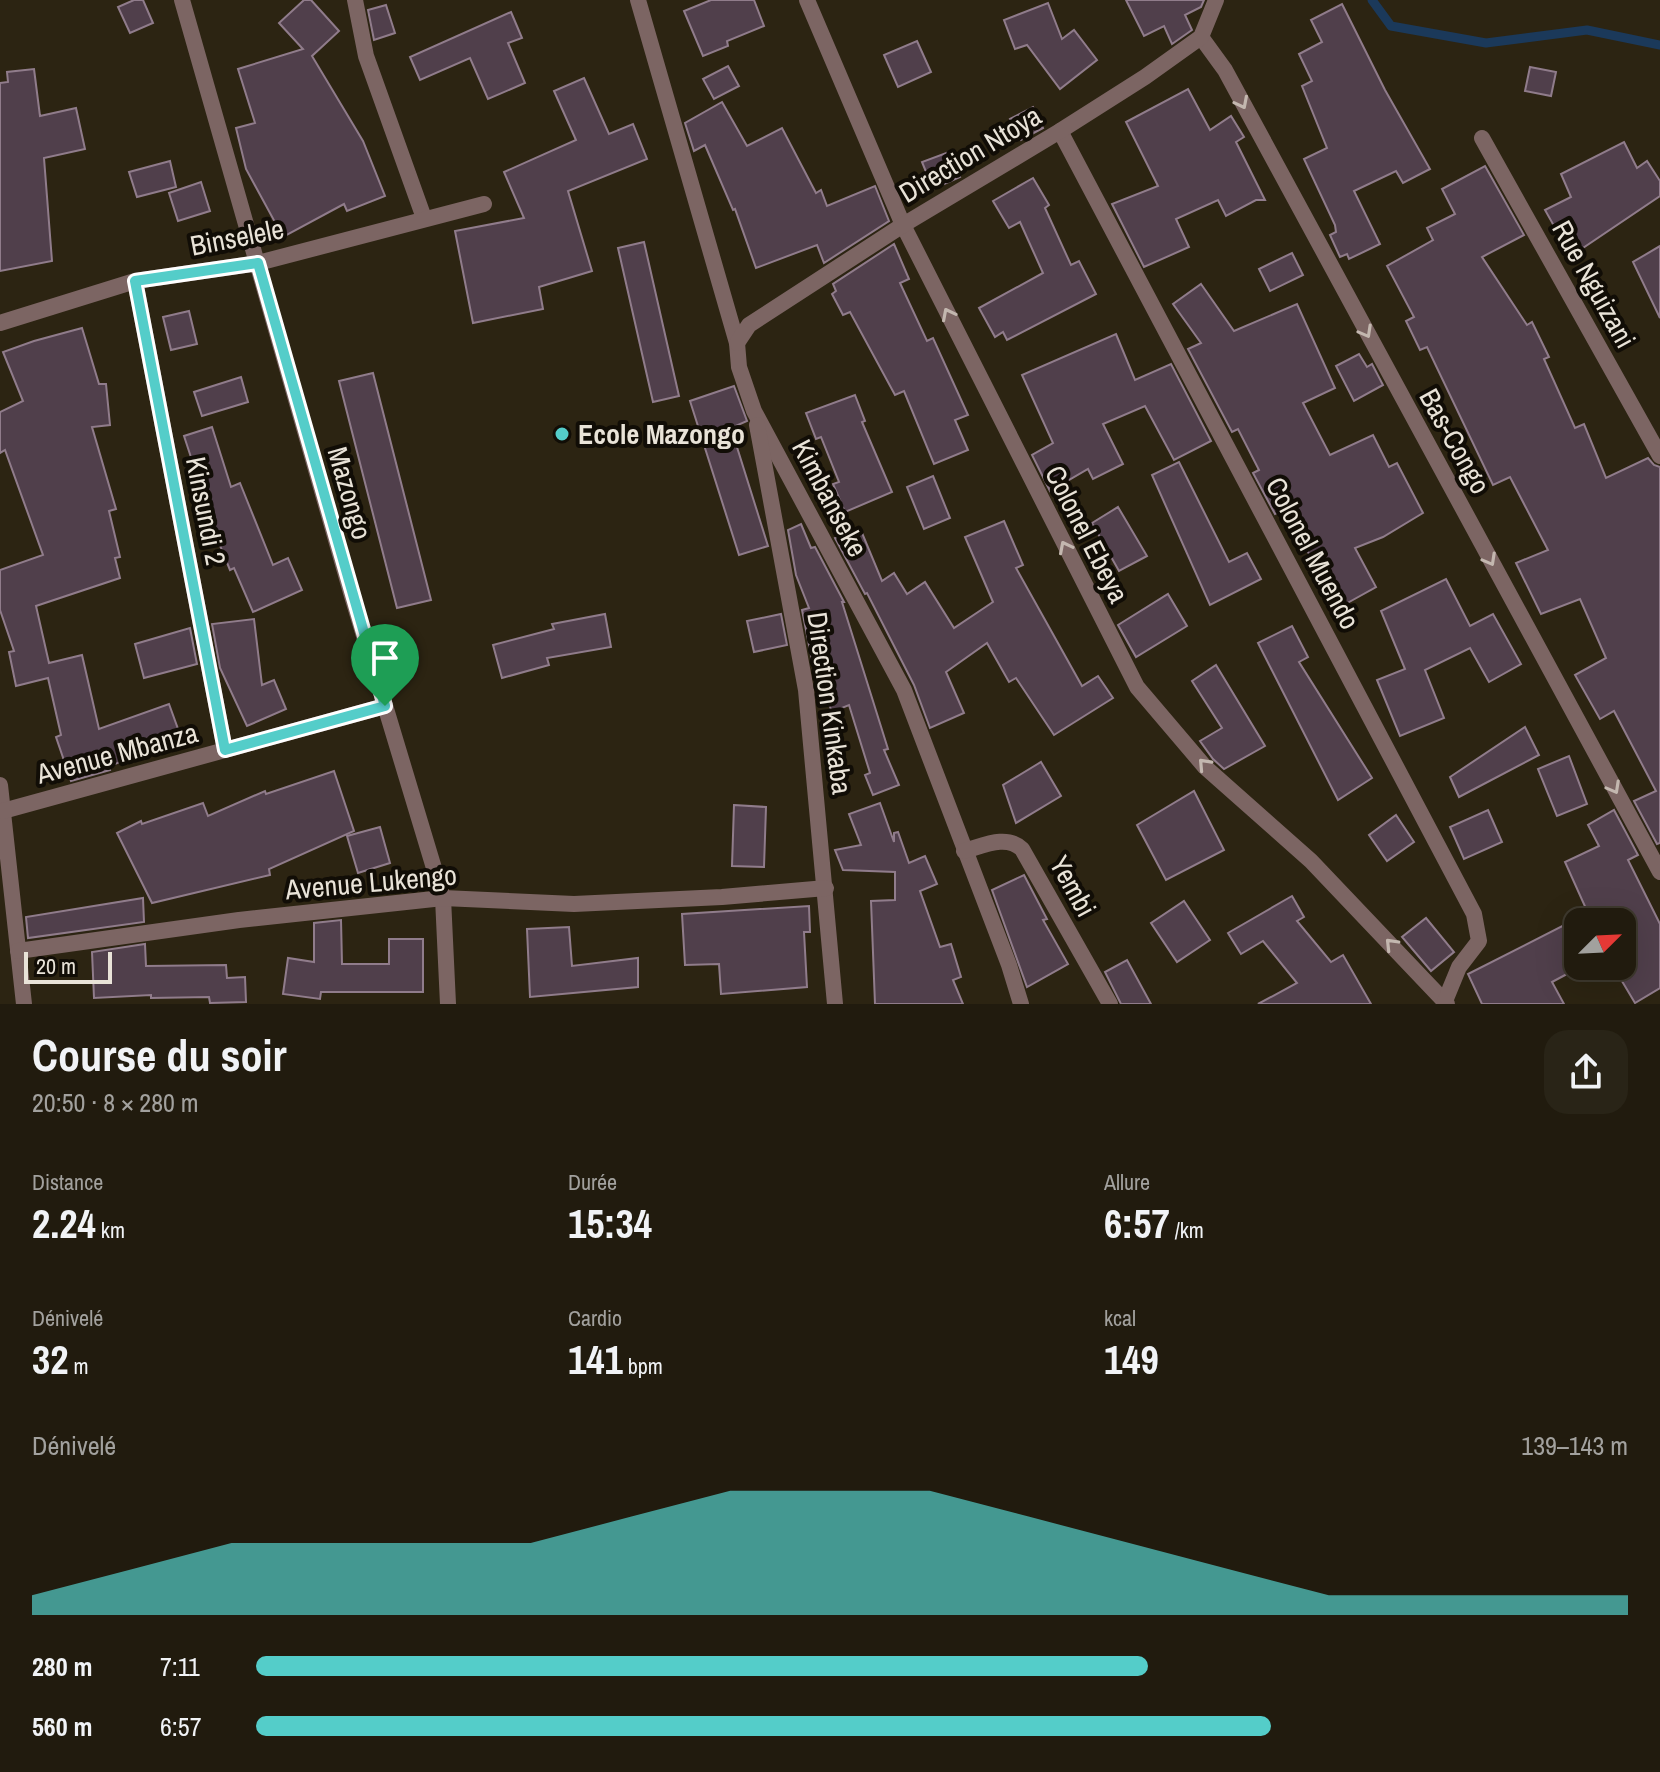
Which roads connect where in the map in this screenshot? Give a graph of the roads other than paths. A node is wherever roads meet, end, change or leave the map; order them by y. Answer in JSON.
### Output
{"nodes":[{"id":1,"x":182,"y":0,"type":"edge"},
{"id":2,"x":355,"y":0,"type":"edge"},
{"id":3,"x":638,"y":0,"type":"edge"},
{"id":4,"x":807,"y":0,"type":"edge"},
{"id":5,"x":1216,"y":0,"type":"edge"},
{"id":6,"x":1201,"y":37,"type":"junction"},
{"id":7,"x":1060,"y":131,"type":"junction"},
{"id":8,"x":1482,"y":138,"type":"dead end"},
{"id":9,"x":484,"y":204,"type":"dead end"},
{"id":10,"x":424,"y":218,"type":"junction"},
{"id":11,"x":903,"y":225,"type":"junction"},
{"id":12,"x":258,"y":263,"type":"junction"},
{"id":13,"x":135,"y":281,"type":"junction"},
{"id":14,"x":0,"y":323,"type":"edge"},
{"id":15,"x":737,"y":343,"type":"junction"},
{"id":16,"x":754,"y":411,"type":"junction"},
{"id":17,"x":1660,"y":456,"type":"edge"},
{"id":18,"x":385,"y":706,"type":"junction"},
{"id":19,"x":225,"y":750,"type":"junction"},
{"id":20,"x":0,"y":785,"type":"edge"},
{"id":21,"x":3,"y":811,"type":"junction"},
{"id":22,"x":964,"y":851,"type":"junction"},
{"id":23,"x":1660,"y":872,"type":"edge"},
{"id":24,"x":826,"y":888,"type":"junction"},
{"id":25,"x":443,"y":898,"type":"junction"},
{"id":26,"x":18,"y":951,"type":"junction"},
{"id":27,"x":1446,"y":1002,"type":"edge"},
{"id":28,"x":24,"y":1004,"type":"edge"},
{"id":29,"x":448,"y":1004,"type":"edge"},
{"id":30,"x":835,"y":1004,"type":"edge"},
{"id":31,"x":1021,"y":1004,"type":"edge"},
{"id":32,"x":1110,"y":1004,"type":"edge"}],
"edges":[{"from":1,"to":12,"type":"street","name":"Mazongo"},
{"from":2,"to":10,"type":"street"},
{"from":3,"to":15,"type":"street","name":"Kimbanseke"},
{"from":4,"to":11,"type":"street","name":"Colonel Ebeya"},
{"from":5,"to":6,"type":"street"},
{"from":6,"to":7,"type":"street","name":"Direction Ntoya"},
{"from":6,"to":23,"type":"street","name":"Bas-Congo","one_way":true},
{"from":7,"to":11,"type":"street","name":"Direction Ntoya"},
{"from":7,"to":27,"type":"street","name":"Colonel Muendo"},
{"from":8,"to":17,"type":"street","name":"Rue Nguizani"},
{"from":9,"to":10,"type":"street","name":"Binselele"},
{"from":10,"to":12,"type":"street","name":"Binselele"},
{"from":11,"to":15,"type":"street","name":"Direction Ntoya"},
{"from":27,"to":11,"type":"street","name":"Colonel Ebeya","one_way":true},
{"from":12,"to":13,"type":"street","name":"Binselele"},
{"from":12,"to":18,"type":"street","name":"Mazongo"},
{"from":13,"to":14,"type":"street","name":"Binselele"},
{"from":13,"to":19,"type":"street","name":"Kinsundi 2"},
{"from":15,"to":16,"type":"street","name":"Kimbanseke"},
{"from":16,"to":22,"type":"street","name":"Kimbanseke"},
{"from":16,"to":24,"type":"street","name":"Direction Kinkaba"},
{"from":18,"to":19,"type":"street","name":"Avenue Mbanza"},
{"from":18,"to":25,"type":"street","name":"Mazongo"},
{"from":19,"to":21,"type":"street","name":"Avenue Mbanza"},
{"from":20,"to":21,"type":"street"},
{"from":21,"to":26,"type":"street"},
{"from":22,"to":31,"type":"street","name":"Kimbanseke"},
{"from":22,"to":32,"type":"street","name":"Yembi"},
{"from":24,"to":25,"type":"street","name":"Avenue Lukengo"},
{"from":24,"to":30,"type":"street","name":"Direction Kinkaba"},
{"from":25,"to":26,"type":"street","name":"Avenue Lukengo"},
{"from":25,"to":29,"type":"street","name":"Mazongo"},
{"from":26,"to":28,"type":"street"}]}
